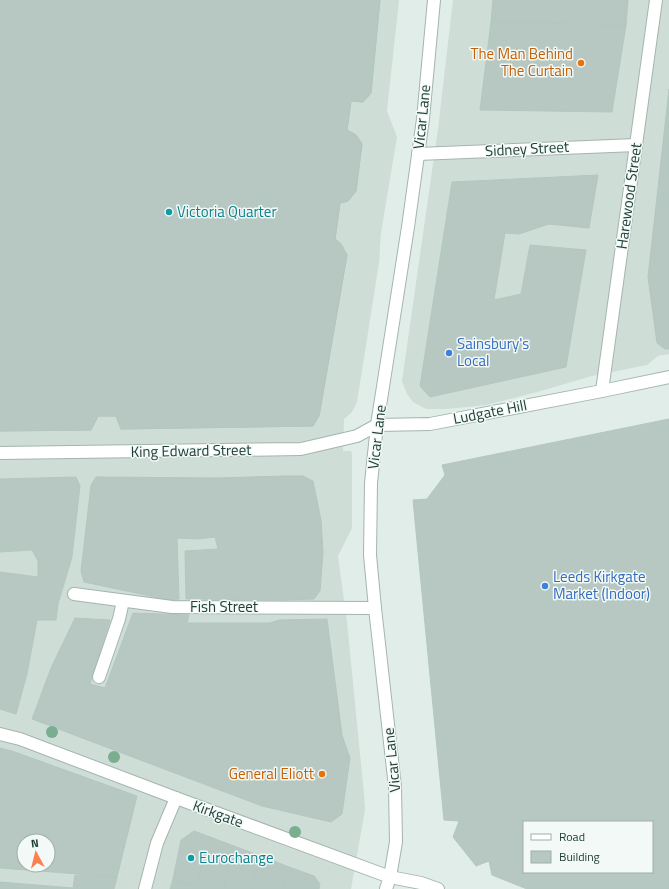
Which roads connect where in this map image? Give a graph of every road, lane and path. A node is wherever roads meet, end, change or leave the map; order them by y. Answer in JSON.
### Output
{"nodes":[{"id":1,"x":434,"y":0,"type":"edge"},
{"id":2,"x":656,"y":0,"type":"edge"},
{"id":3,"x":636,"y":145,"type":"junction"},
{"id":4,"x":418,"y":154,"type":"junction"},
{"id":5,"x":669,"y":377,"type":"edge"},
{"id":6,"x":602,"y":391,"type":"junction"},
{"id":7,"x":377,"y":425,"type":"junction"},
{"id":8,"x":0,"y":453,"type":"edge"},
{"id":9,"x":74,"y":594,"type":"dead end"},
{"id":10,"x":124,"y":600,"type":"junction"},
{"id":11,"x":375,"y":608,"type":"junction"},
{"id":12,"x":99,"y":677,"type":"dead end"},
{"id":13,"x":0,"y":734,"type":"edge"},
{"id":14,"x":176,"y":798,"type":"junction"},
{"id":15,"x":390,"y":877,"type":"junction"},
{"id":16,"x":145,"y":889,"type":"edge"},
{"id":17,"x":386,"y":889,"type":"edge"},
{"id":18,"x":438,"y":889,"type":"edge"}],
"edges":[{"from":1,"to":4,"type":"street","name":"Vicar Lane"},
{"from":2,"to":3,"type":"street","name":"Harewood Street"},
{"from":3,"to":4,"type":"street","name":"Sidney Street"},
{"from":3,"to":6,"type":"street","name":"Harewood Street"},
{"from":4,"to":7,"type":"street","name":"Vicar Lane"},
{"from":5,"to":6,"type":"street","name":"Ludgate Hill"},
{"from":6,"to":7,"type":"street","name":"Ludgate Hill"},
{"from":7,"to":8,"type":"street","name":"King Edward Street"},
{"from":7,"to":11,"type":"street","name":"Vicar Lane"},
{"from":9,"to":10,"type":"street","name":"Fish Street"},
{"from":10,"to":11,"type":"street","name":"Fish Street"},
{"from":10,"to":12,"type":"street"},
{"from":11,"to":15,"type":"street","name":"Vicar Lane"},
{"from":13,"to":14,"type":"street","name":"Kirkgate"},
{"from":14,"to":15,"type":"street","name":"Kirkgate"},
{"from":14,"to":16,"type":"street"},
{"from":15,"to":17,"type":"street","name":"Vicar Lane"},
{"from":15,"to":18,"type":"street","name":"Kirkgate"}]}
